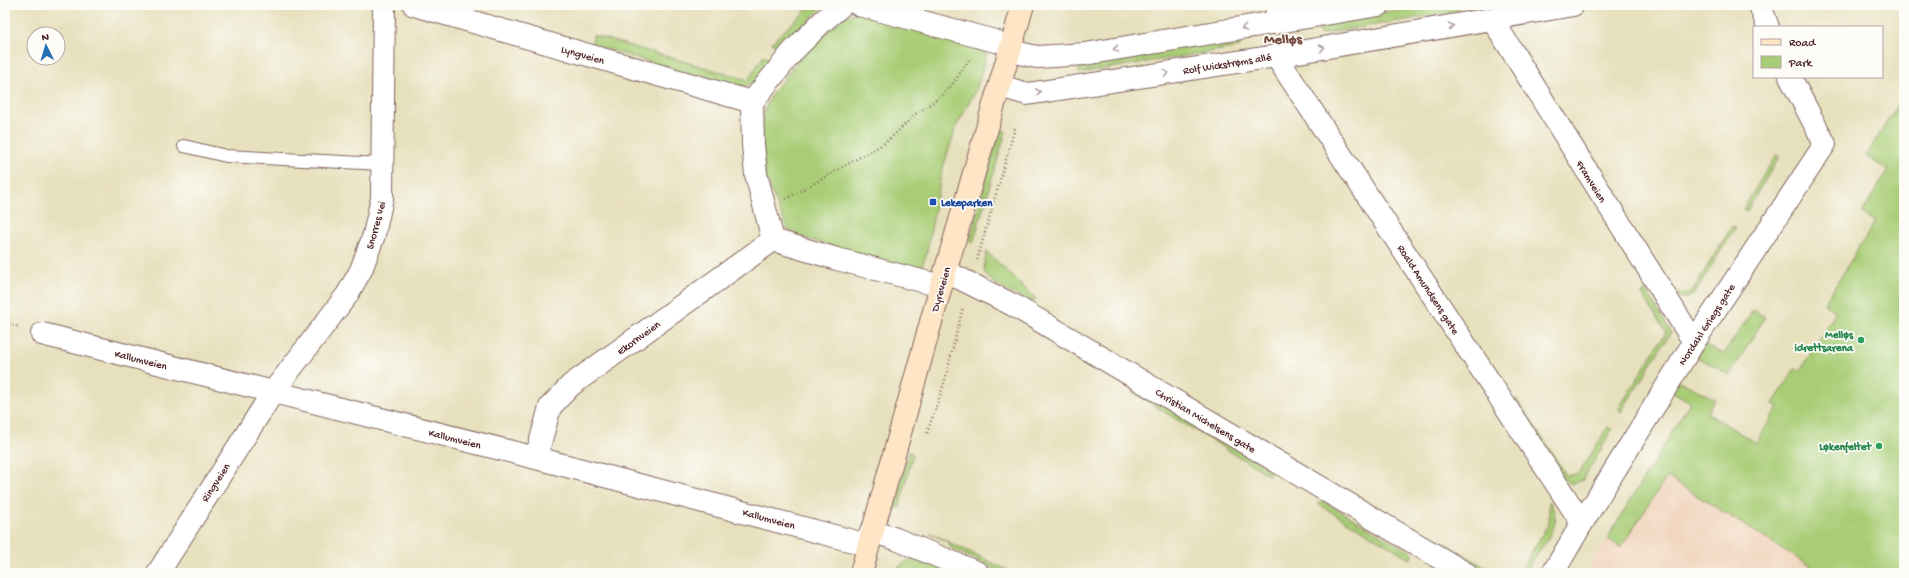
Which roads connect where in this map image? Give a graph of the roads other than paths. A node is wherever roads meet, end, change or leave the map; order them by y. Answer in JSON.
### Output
{"nodes":[{"id":1,"x":384,"y":5,"type":"edge"},
{"id":2,"x":414,"y":5,"type":"edge"},
{"id":3,"x":842,"y":5,"type":"edge"},
{"id":4,"x":859,"y":5,"type":"edge"},
{"id":5,"x":1023,"y":5,"type":"edge"},
{"id":6,"x":1379,"y":5,"type":"edge"},
{"id":7,"x":1573,"y":5,"type":"edge"},
{"id":8,"x":1760,"y":5,"type":"edge"},
{"id":9,"x":1277,"y":14,"type":"edge"},
{"id":10,"x":1492,"y":18,"type":"junction"},
{"id":11,"x":1768,"y":26,"type":"edge"},
{"id":12,"x":994,"y":43,"type":"junction"},
{"id":13,"x":1276,"y":56,"type":"junction"},
{"id":14,"x":1791,"y":78,"type":"edge"},
{"id":15,"x":1000,"y":86,"type":"junction"},
{"id":16,"x":752,"y":102,"type":"junction"},
{"id":17,"x":184,"y":146,"type":"dead end"},
{"id":18,"x":382,"y":164,"type":"junction"},
{"id":19,"x":774,"y":240,"type":"junction"},
{"id":20,"x":943,"y":279,"type":"junction"},
{"id":21,"x":42,"y":334,"type":"dead end"},
{"id":22,"x":1694,"y":342,"type":"junction"},
{"id":23,"x":273,"y":392,"type":"junction"},
{"id":24,"x":536,"y":458,"type":"junction"},
{"id":25,"x":1582,"y":523,"type":"junction"},
{"id":26,"x":870,"y":538,"type":"junction"},
{"id":27,"x":158,"y":573,"type":"edge"},
{"id":28,"x":861,"y":573,"type":"edge"},
{"id":29,"x":978,"y":573,"type":"edge"},
{"id":30,"x":1465,"y":573,"type":"edge"},
{"id":31,"x":1553,"y":573,"type":"edge"}],
"edges":[{"from":1,"to":18,"type":"street","name":"Snorres vei"},
{"from":2,"to":16,"type":"street","name":"Lyngveien"},
{"from":3,"to":16,"type":"street"},
{"from":4,"to":12,"type":"street"},
{"from":5,"to":12,"type":"main road","name":"Dyreveien"},
{"from":6,"to":9,"type":"street"},
{"from":7,"to":10,"type":"street","name":"Rolf Wickstrøms allé"},
{"from":8,"to":11,"type":"street"},
{"from":9,"to":12,"type":"street","one_way":true},
{"from":13,"to":10,"type":"street","name":"Rolf Wickstrøms allé","one_way":true},
{"from":10,"to":22,"type":"street","name":"Framveien"},
{"from":12,"to":15,"type":"main road","name":"Dyreveien"},
{"from":15,"to":13,"type":"street","name":"Rolf Wickstrøms allé","one_way":true},
{"from":13,"to":25,"type":"street","name":"Roald Amundsens gate"},
{"from":14,"to":22,"type":"street","name":"Nordahl Griegs gate"},
{"from":15,"to":20,"type":"main road","name":"Dyreveien"},
{"from":16,"to":19,"type":"street"},
{"from":17,"to":18,"type":"lane"},
{"from":18,"to":23,"type":"street","name":"Snorres vei"},
{"from":19,"to":20,"type":"street","name":"Christian Michelsens gate"},
{"from":19,"to":24,"type":"street","name":"Ekornveien"},
{"from":20,"to":26,"type":"main road","name":"Dyreveien"},
{"from":20,"to":30,"type":"street","name":"Christian Michelsens gate"},
{"from":21,"to":23,"type":"street","name":"Kallumveien"},
{"from":22,"to":25,"type":"street","name":"Nordahl Griegs gate"},
{"from":23,"to":24,"type":"street","name":"Kallumveien"},
{"from":23,"to":27,"type":"street","name":"Ringveien"},
{"from":24,"to":26,"type":"street","name":"Kallumveien"},
{"from":25,"to":31,"type":"street","name":"Nordahl Griegs gate"},
{"from":26,"to":28,"type":"main road","name":"Dyreveien"},
{"from":26,"to":29,"type":"street","name":"Kallumveien"}]}
